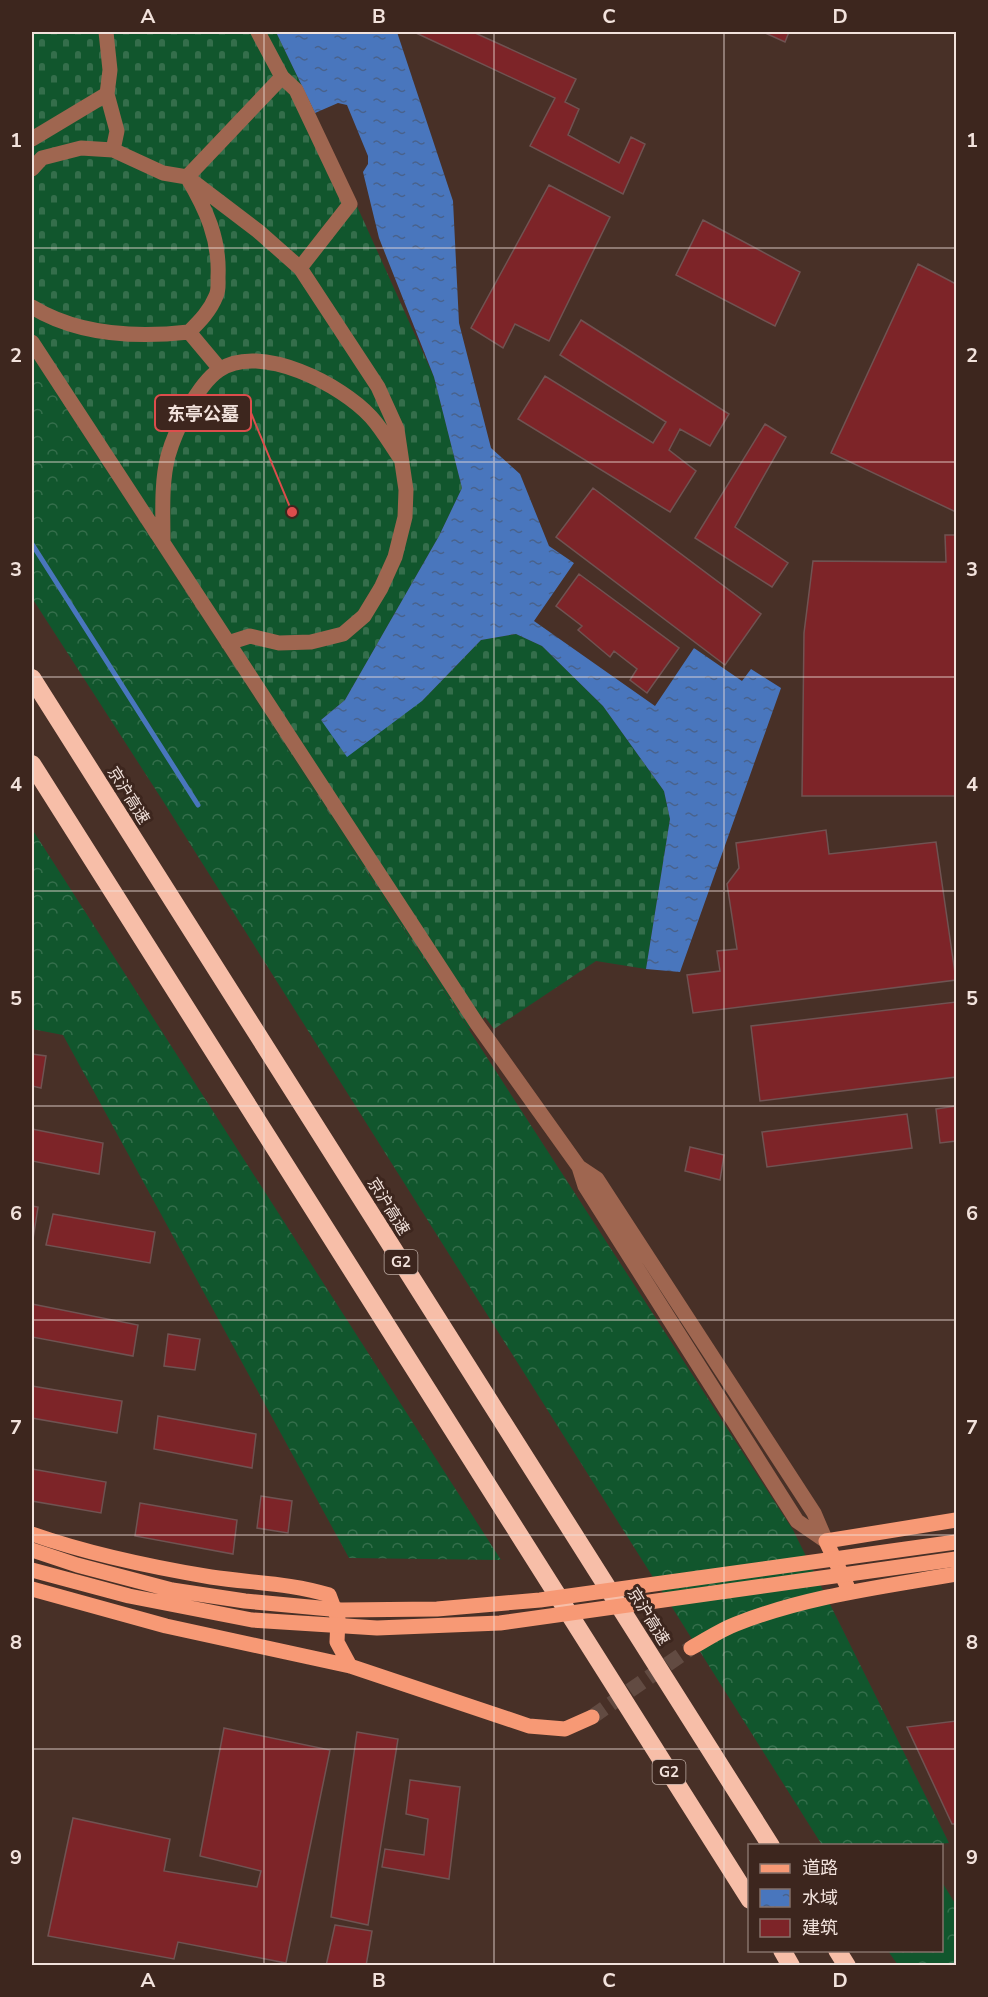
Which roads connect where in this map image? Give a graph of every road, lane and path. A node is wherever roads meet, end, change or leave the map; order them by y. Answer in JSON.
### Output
{"nodes":[{"id":1,"x":106,"y":32,"type":"edge"},
{"id":2,"x":258,"y":32,"type":"edge"},
{"id":3,"x":282,"y":77,"type":"junction"},
{"id":4,"x":107,"y":94,"type":"junction"},
{"id":5,"x":32,"y":139,"type":"edge"},
{"id":6,"x":113,"y":150,"type":"junction"},
{"id":7,"x":32,"y":169,"type":"edge"},
{"id":8,"x":187,"y":177,"type":"junction"},
{"id":9,"x":300,"y":268,"type":"junction"},
{"id":10,"x":32,"y":307,"type":"edge"},
{"id":11,"x":189,"y":332,"type":"junction"},
{"id":12,"x":32,"y":342,"type":"edge"},
{"id":13,"x":220,"y":369,"type":"junction"},
{"id":14,"x":402,"y":461,"type":"junction"},
{"id":15,"x":163,"y":544,"type":"junction"},
{"id":16,"x":228,"y":643,"type":"junction"},
{"id":17,"x":32,"y":678,"type":"edge"},
{"id":18,"x":32,"y":764,"type":"edge"},
{"id":19,"x":957,"y":1520,"type":"edge"},
{"id":20,"x":32,"y":1534,"type":"edge"},
{"id":21,"x":826,"y":1541,"type":"junction"},
{"id":22,"x":957,"y":1542,"type":"edge"},
{"id":23,"x":32,"y":1550,"type":"edge"},
{"id":24,"x":957,"y":1559,"type":"edge"},
{"id":25,"x":32,"y":1570,"type":"edge"},
{"id":26,"x":957,"y":1574,"type":"edge"},
{"id":27,"x":32,"y":1588,"type":"edge"},
{"id":28,"x":850,"y":1592,"type":"junction"},
{"id":29,"x":691,"y":1648,"type":"tunnel mouth"},
{"id":30,"x":350,"y":1666,"type":"junction"},
{"id":31,"x":592,"y":1717,"type":"tunnel mouth"},
{"id":32,"x":770,"y":1844,"type":"edge"},
{"id":33,"x":748,"y":1897,"type":"edge"},
{"id":34,"x":783,"y":1952,"type":"edge"},
{"id":35,"x":838,"y":1952,"type":"edge"},
{"id":36,"x":791,"y":1965,"type":"edge"},
{"id":37,"x":847,"y":1965,"type":"edge"}],
"edges":[{"from":1,"to":4,"type":"lane"},
{"from":2,"to":3,"type":"lane"},
{"from":3,"to":8,"type":"lane"},
{"from":3,"to":9,"type":"lane"},
{"from":4,"to":5,"type":"lane"},
{"from":4,"to":6,"type":"lane"},
{"from":6,"to":7,"type":"lane"},
{"from":6,"to":8,"type":"lane"},
{"from":8,"to":9,"type":"lane"},
{"from":8,"to":11,"type":"lane"},
{"from":9,"to":14,"type":"lane"},
{"from":10,"to":11,"type":"lane"},
{"from":11,"to":13,"type":"lane"},
{"from":12,"to":15,"type":"lane"},
{"from":13,"to":14,"type":"lane"},
{"from":13,"to":15,"type":"lane"},
{"from":14,"to":16,"type":"lane"},
{"from":15,"to":16,"type":"lane"},
{"from":16,"to":21,"type":"lane"},
{"from":17,"to":32,"type":"highway","name":"京沪高速","number":"G2"},
{"from":18,"to":33,"type":"highway","number":"G2"},
{"from":19,"to":21,"type":"main road"},
{"from":20,"to":30,"type":"main road"},
{"from":21,"to":28,"type":"main road"},
{"from":22,"to":23,"type":"main road","bridge":true},
{"from":24,"to":25,"type":"main road","bridge":true},
{"from":26,"to":28,"type":"main road"},
{"from":27,"to":30,"type":"main road"},
{"from":28,"to":29,"type":"main road"},
{"from":30,"to":31,"type":"main road"},
{"from":34,"to":36,"type":"highway"},
{"from":35,"to":37,"type":"highway"}]}
